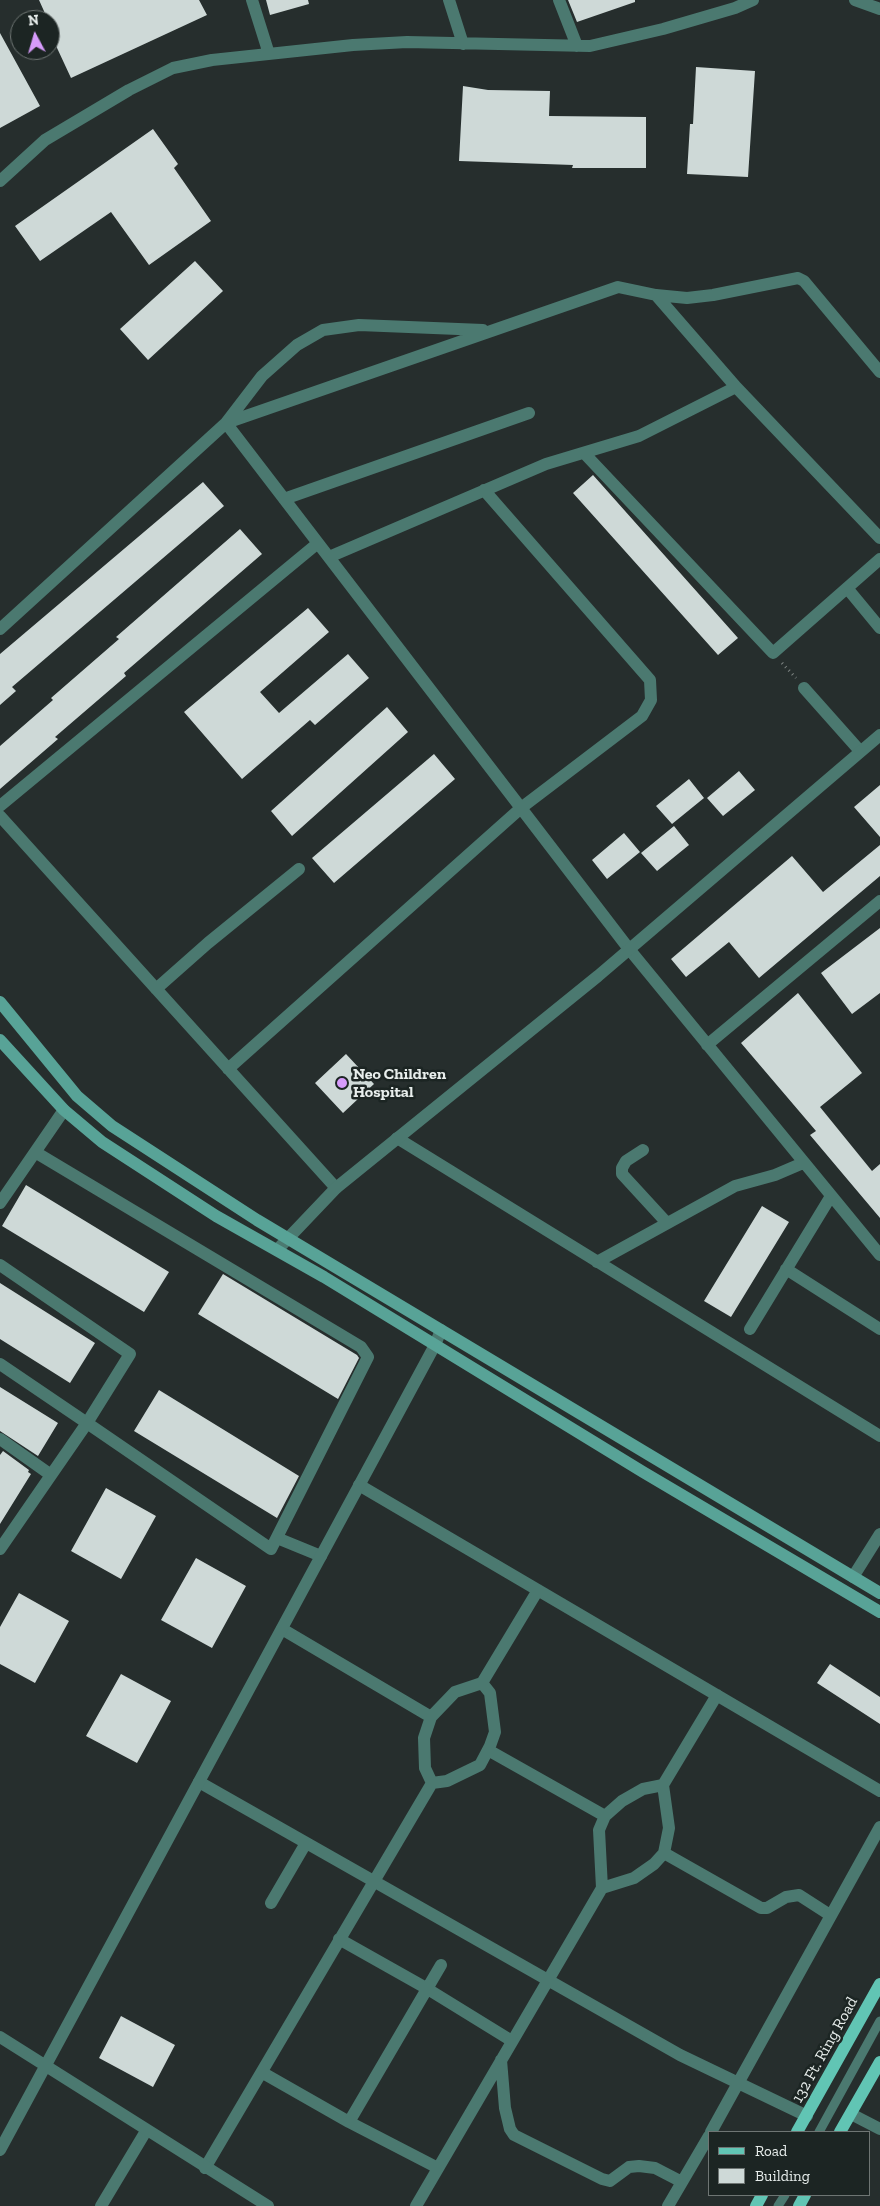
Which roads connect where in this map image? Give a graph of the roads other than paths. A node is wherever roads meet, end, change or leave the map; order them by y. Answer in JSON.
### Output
{"nodes":[{"id":1,"x":252,"y":0,"type":"edge"},
{"id":2,"x":449,"y":0,"type":"edge"},
{"id":3,"x":559,"y":0,"type":"edge"},
{"id":4,"x":752,"y":0,"type":"edge"},
{"id":5,"x":855,"y":0,"type":"edge"},
{"id":6,"x":880,"y":9,"type":"edge"},
{"id":7,"x":464,"y":44,"type":"junction"},
{"id":8,"x":577,"y":46,"type":"junction"},
{"id":9,"x":269,"y":54,"type":"junction"},
{"id":10,"x":0,"y":181,"type":"edge"},
{"id":11,"x":656,"y":295,"type":"junction"},
{"id":12,"x":489,"y":331,"type":"junction"},
{"id":13,"x":880,"y":372,"type":"edge"},
{"id":14,"x":736,"y":387,"type":"junction"},
{"id":15,"x":530,"y":412,"type":"dead end"},
{"id":16,"x":226,"y":423,"type":"junction"},
{"id":17,"x":584,"y":452,"type":"junction"},
{"id":18,"x":484,"y":490,"type":"junction"},
{"id":19,"x":284,"y":499,"type":"junction"},
{"id":20,"x":880,"y":538,"type":"edge"},
{"id":21,"x":318,"y":543,"type":"junction"},
{"id":22,"x":328,"y":557,"type":"junction"},
{"id":23,"x":880,"y":559,"type":"edge"},
{"id":24,"x":847,"y":588,"type":"junction"},
{"id":25,"x":880,"y":628,"type":"edge"},
{"id":26,"x":0,"y":629,"type":"edge"},
{"id":27,"x":804,"y":688,"type":"road end"},
{"id":28,"x":880,"y":735,"type":"edge"},
{"id":29,"x":860,"y":751,"type":"junction"},
{"id":30,"x":0,"y":806,"type":"edge"},
{"id":31,"x":521,"y":808,"type":"junction"},
{"id":32,"x":0,"y":816,"type":"edge"},
{"id":33,"x":299,"y":869,"type":"dead end"},
{"id":34,"x":880,"y":901,"type":"edge"},
{"id":35,"x":629,"y":949,"type":"junction"},
{"id":36,"x":156,"y":989,"type":"junction"},
{"id":37,"x":0,"y":1002,"type":"edge"},
{"id":38,"x":0,"y":1040,"type":"edge"},
{"id":39,"x":707,"y":1045,"type":"junction"},
{"id":40,"x":228,"y":1069,"type":"junction"},
{"id":41,"x":64,"y":1110,"type":"junction"},
{"id":42,"x":397,"y":1138,"type":"junction"},
{"id":43,"x":643,"y":1150,"type":"dead end"},
{"id":44,"x":35,"y":1152,"type":"junction"},
{"id":45,"x":803,"y":1163,"type":"junction"},
{"id":46,"x":336,"y":1188,"type":"junction"},
{"id":47,"x":831,"y":1196,"type":"junction"},
{"id":48,"x":0,"y":1203,"type":"edge"},
{"id":49,"x":667,"y":1223,"type":"junction"},
{"id":50,"x":287,"y":1238,"type":"junction"},
{"id":51,"x":276,"y":1250,"type":"junction"},
{"id":52,"x":880,"y":1255,"type":"edge"},
{"id":53,"x":597,"y":1262,"type":"junction"},
{"id":54,"x":0,"y":1265,"type":"edge"},
{"id":55,"x":786,"y":1269,"type":"junction"},
{"id":56,"x":750,"y":1329,"type":"dead end"},
{"id":57,"x":880,"y":1329,"type":"edge"},
{"id":58,"x":440,"y":1330,"type":"junction"},
{"id":59,"x":435,"y":1346,"type":"junction"},
{"id":60,"x":0,"y":1364,"type":"edge"},
{"id":61,"x":87,"y":1423,"type":"junction"},
{"id":62,"x":880,"y":1436,"type":"edge"},
{"id":63,"x":0,"y":1439,"type":"edge"},
{"id":64,"x":50,"y":1475,"type":"junction"},
{"id":65,"x":359,"y":1485,"type":"junction"},
{"id":66,"x":880,"y":1534,"type":"edge"},
{"id":67,"x":277,"y":1538,"type":"junction"},
{"id":68,"x":0,"y":1549,"type":"edge"},
{"id":69,"x":321,"y":1556,"type":"junction"},
{"id":70,"x":853,"y":1577,"type":"junction"},
{"id":71,"x":538,"y":1590,"type":"junction"},
{"id":72,"x":880,"y":1593,"type":"edge"},
{"id":73,"x":880,"y":1612,"type":"edge"},
{"id":74,"x":282,"y":1629,"type":"junction"},
{"id":75,"x":482,"y":1683,"type":"junction"},
{"id":76,"x":717,"y":1695,"type":"junction"},
{"id":77,"x":431,"y":1717,"type":"junction"},
{"id":78,"x":488,"y":1750,"type":"junction"},
{"id":79,"x":199,"y":1782,"type":"junction"},
{"id":80,"x":432,"y":1783,"type":"junction"},
{"id":81,"x":663,"y":1785,"type":"junction"},
{"id":82,"x":880,"y":1791,"type":"edge"},
{"id":83,"x":605,"y":1816,"type":"junction"},
{"id":84,"x":880,"y":1827,"type":"edge"},
{"id":85,"x":306,"y":1843,"type":"junction"},
{"id":86,"x":664,"y":1853,"type":"junction"},
{"id":87,"x":375,"y":1882,"type":"junction"},
{"id":88,"x":602,"y":1888,"type":"junction"},
{"id":89,"x":271,"y":1903,"type":"dead end"},
{"id":90,"x":830,"y":1914,"type":"junction"},
{"id":91,"x":339,"y":1939,"type":"junction"},
{"id":92,"x":441,"y":1966,"type":"dead end"},
{"id":93,"x":547,"y":1979,"type":"junction"},
{"id":94,"x":880,"y":1984,"type":"edge"},
{"id":95,"x":426,"y":1988,"type":"junction"},
{"id":96,"x":880,"y":2021,"type":"edge"},
{"id":97,"x":0,"y":2037,"type":"edge"},
{"id":98,"x":512,"y":2041,"type":"junction"},
{"id":99,"x":501,"y":2060,"type":"junction"},
{"id":100,"x":880,"y":2062,"type":"edge"},
{"id":101,"x":46,"y":2066,"type":"junction"},
{"id":102,"x":262,"y":2073,"type":"junction"},
{"id":103,"x":740,"y":2083,"type":"junction"},
{"id":104,"x":851,"y":2114,"type":"junction"},
{"id":105,"x":807,"y":2116,"type":"junction"},
{"id":106,"x":349,"y":2122,"type":"junction"},
{"id":107,"x":880,"y":2129,"type":"edge"},
{"id":108,"x":146,"y":2130,"type":"junction"},
{"id":109,"x":712,"y":2131,"type":"edge"},
{"id":110,"x":798,"y":2131,"type":"edge"},
{"id":111,"x":820,"y":2131,"type":"edge"},
{"id":112,"x":841,"y":2131,"type":"edge"},
{"id":113,"x":708,"y":2138,"type":"edge"},
{"id":114,"x":0,"y":2150,"type":"edge"},
{"id":115,"x":205,"y":2168,"type":"junction"},
{"id":116,"x":438,"y":2168,"type":"junction"},
{"id":117,"x":682,"y":2182,"type":"junction"},
{"id":118,"x":101,"y":2206,"type":"edge"},
{"id":119,"x":268,"y":2206,"type":"edge"},
{"id":120,"x":416,"y":2206,"type":"edge"},
{"id":121,"x":668,"y":2206,"type":"edge"}],
"edges":[{"from":1,"to":9,"type":"street"},
{"from":2,"to":7,"type":"street"},
{"from":3,"to":8,"type":"street"},
{"from":4,"to":8,"type":"street"},
{"from":5,"to":6,"type":"street"},
{"from":7,"to":8,"type":"street"},
{"from":7,"to":9,"type":"street"},
{"from":9,"to":10,"type":"street"},
{"from":11,"to":12,"type":"street"},
{"from":11,"to":13,"type":"street"},
{"from":11,"to":14,"type":"street"},
{"from":12,"to":16,"type":"street"},
{"from":12,"to":16,"type":"street"},
{"from":14,"to":17,"type":"street"},
{"from":14,"to":20,"type":"street"},
{"from":15,"to":19,"type":"street"},
{"from":16,"to":19,"type":"street"},
{"from":16,"to":26,"type":"street"},
{"from":17,"to":18,"type":"street"},
{"from":17,"to":24,"type":"street"},
{"from":18,"to":22,"type":"street"},
{"from":18,"to":31,"type":"street"},
{"from":19,"to":21,"type":"street"},
{"from":21,"to":22,"type":"street"},
{"from":21,"to":30,"type":"street"},
{"from":22,"to":31,"type":"street"},
{"from":23,"to":24,"type":"street"},
{"from":24,"to":25,"type":"street"},
{"from":27,"to":29,"type":"street"},
{"from":28,"to":29,"type":"street"},
{"from":29,"to":35,"type":"street"},
{"from":31,"to":35,"type":"street"},
{"from":31,"to":40,"type":"street"},
{"from":32,"to":36,"type":"street"},
{"from":33,"to":36,"type":"street"},
{"from":34,"to":39,"type":"street"},
{"from":35,"to":39,"type":"street"},
{"from":35,"to":42,"type":"street"},
{"from":36,"to":40,"type":"street"},
{"from":37,"to":50,"type":"main road"},
{"from":38,"to":41,"type":"main road"},
{"from":39,"to":45,"type":"street"},
{"from":40,"to":46,"type":"street"},
{"from":41,"to":44,"type":"street"},
{"from":41,"to":51,"type":"main road"},
{"from":42,"to":46,"type":"street"},
{"from":42,"to":53,"type":"street"},
{"from":43,"to":49,"type":"street"},
{"from":44,"to":48,"type":"street"},
{"from":44,"to":67,"type":"street"},
{"from":45,"to":47,"type":"street"},
{"from":45,"to":49,"type":"street"},
{"from":46,"to":50,"type":"street"},
{"from":47,"to":52,"type":"street"},
{"from":47,"to":55,"type":"street"},
{"from":49,"to":53,"type":"street"},
{"from":50,"to":51,"type":"street"},
{"from":50,"to":58,"type":"main road"},
{"from":51,"to":59,"type":"main road"},
{"from":53,"to":62,"type":"street"},
{"from":54,"to":61,"type":"street"},
{"from":55,"to":56,"type":"street"},
{"from":55,"to":57,"type":"street"},
{"from":58,"to":59,"type":"street"},
{"from":58,"to":70,"type":"main road"},
{"from":59,"to":65,"type":"street"},
{"from":59,"to":73,"type":"main road"},
{"from":60,"to":61,"type":"street"},
{"from":61,"to":64,"type":"street"},
{"from":61,"to":67,"type":"street"},
{"from":63,"to":64,"type":"street"},
{"from":64,"to":68,"type":"street"},
{"from":65,"to":69,"type":"street"},
{"from":65,"to":71,"type":"street"},
{"from":66,"to":70,"type":"street"},
{"from":67,"to":69,"type":"street"},
{"from":69,"to":74,"type":"street"},
{"from":70,"to":72,"type":"main road"},
{"from":71,"to":75,"type":"street"},
{"from":71,"to":76,"type":"street"},
{"from":74,"to":77,"type":"street"},
{"from":74,"to":79,"type":"street"},
{"from":75,"to":77,"type":"street"},
{"from":75,"to":78,"type":"street"},
{"from":76,"to":81,"type":"street"},
{"from":76,"to":82,"type":"street"},
{"from":77,"to":80,"type":"street"},
{"from":78,"to":80,"type":"street"},
{"from":78,"to":83,"type":"street"},
{"from":79,"to":85,"type":"street"},
{"from":79,"to":101,"type":"street"},
{"from":80,"to":87,"type":"street"},
{"from":81,"to":83,"type":"street"},
{"from":81,"to":86,"type":"street"},
{"from":83,"to":88,"type":"street"},
{"from":84,"to":90,"type":"street"},
{"from":85,"to":87,"type":"street"},
{"from":85,"to":89,"type":"street"},
{"from":86,"to":88,"type":"street"},
{"from":86,"to":90,"type":"street"},
{"from":87,"to":91,"type":"street"},
{"from":87,"to":93,"type":"street"},
{"from":88,"to":93,"type":"street"},
{"from":90,"to":103,"type":"street"},
{"from":91,"to":95,"type":"street"},
{"from":91,"to":102,"type":"street"},
{"from":92,"to":95,"type":"street"},
{"from":93,"to":98,"type":"street"},
{"from":93,"to":103,"type":"street"},
{"from":94,"to":105,"type":"main road","name":"132 Ft. Ring Road"},
{"from":95,"to":98,"type":"street"},
{"from":95,"to":106,"type":"street"},
{"from":96,"to":111,"type":"lane"},
{"from":97,"to":101,"type":"street"},
{"from":98,"to":99,"type":"street"},
{"from":99,"to":116,"type":"street"},
{"from":99,"to":117,"type":"street"},
{"from":100,"to":104,"type":"main road"},
{"from":101,"to":108,"type":"street"},
{"from":101,"to":114,"type":"street"},
{"from":102,"to":106,"type":"street"},
{"from":102,"to":115,"type":"street"},
{"from":103,"to":105,"type":"street"},
{"from":103,"to":109,"type":"street"},
{"from":104,"to":107,"type":"street"},
{"from":104,"to":112,"type":"main road"},
{"from":105,"to":110,"type":"main road","name":"132 Ft. Ring Road"},
{"from":106,"to":116,"type":"street"},
{"from":108,"to":115,"type":"street"},
{"from":108,"to":118,"type":"street"},
{"from":113,"to":117,"type":"street"},
{"from":115,"to":119,"type":"street"},
{"from":116,"to":120,"type":"street"},
{"from":117,"to":121,"type":"street"}]}
